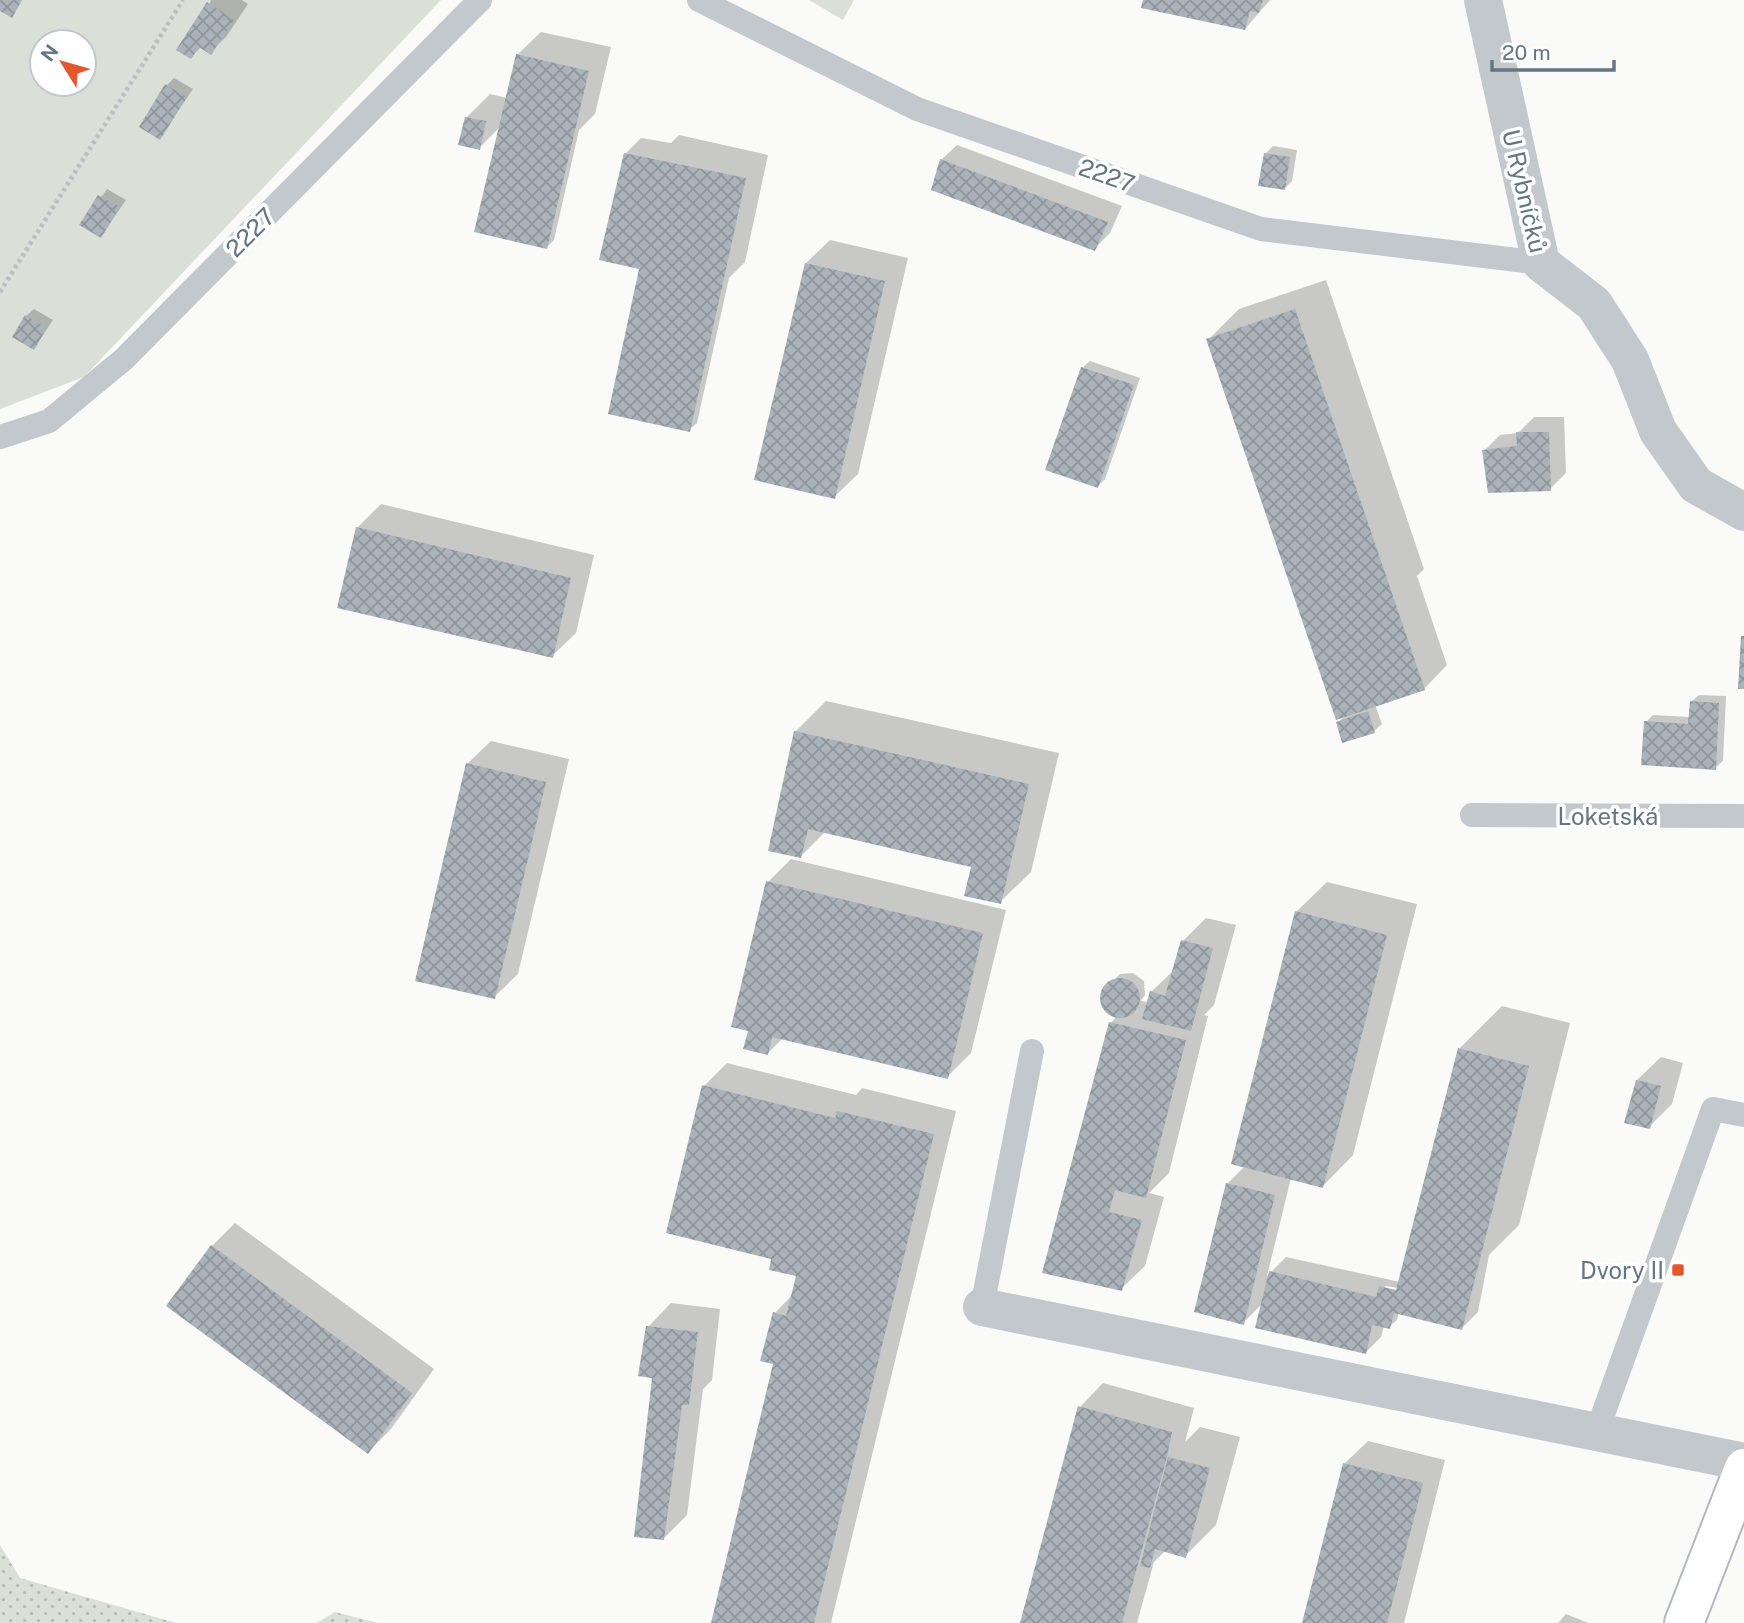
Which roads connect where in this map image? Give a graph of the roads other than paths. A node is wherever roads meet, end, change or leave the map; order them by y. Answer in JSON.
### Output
{"nodes":[{"id":1,"x":480,"y":0,"type":"edge"},
{"id":2,"x":699,"y":0,"type":"edge"},
{"id":3,"x":1483,"y":0,"type":"edge"},
{"id":4,"x":1541,"y":263,"type":"junction"},
{"id":5,"x":0,"y":437,"type":"edge"},
{"id":6,"x":1744,"y":512,"type":"edge"},
{"id":7,"x":1472,"y":815,"type":"dead end"},
{"id":8,"x":1744,"y":816,"type":"edge"},
{"id":9,"x":1032,"y":1051,"type":"dead end"},
{"id":10,"x":1744,"y":1115,"type":"edge"},
{"id":11,"x":982,"y":1307,"type":"joint"},
{"id":12,"x":1597,"y":1432,"type":"junction"},
{"id":13,"x":1744,"y":1461,"type":"edge"},
{"id":14,"x":1744,"y":1468,"type":"edge"},
{"id":15,"x":1684,"y":1623,"type":"edge"}],
"edges":[{"from":1,"to":5,"type":"lane","name":"2227"},
{"from":2,"to":4,"type":"lane","name":"2227"},
{"from":3,"to":4,"type":"street","name":"U Rybníčků"},
{"from":4,"to":6,"type":"street","name":"U Rybníčků"},
{"from":7,"to":8,"type":"lane","name":"Loketská"},
{"from":9,"to":11,"type":"lane"},
{"from":10,"to":12,"type":"lane"},
{"from":11,"to":12,"type":"street"},
{"from":12,"to":13,"type":"street"},
{"from":14,"to":15,"type":"street"}]}
